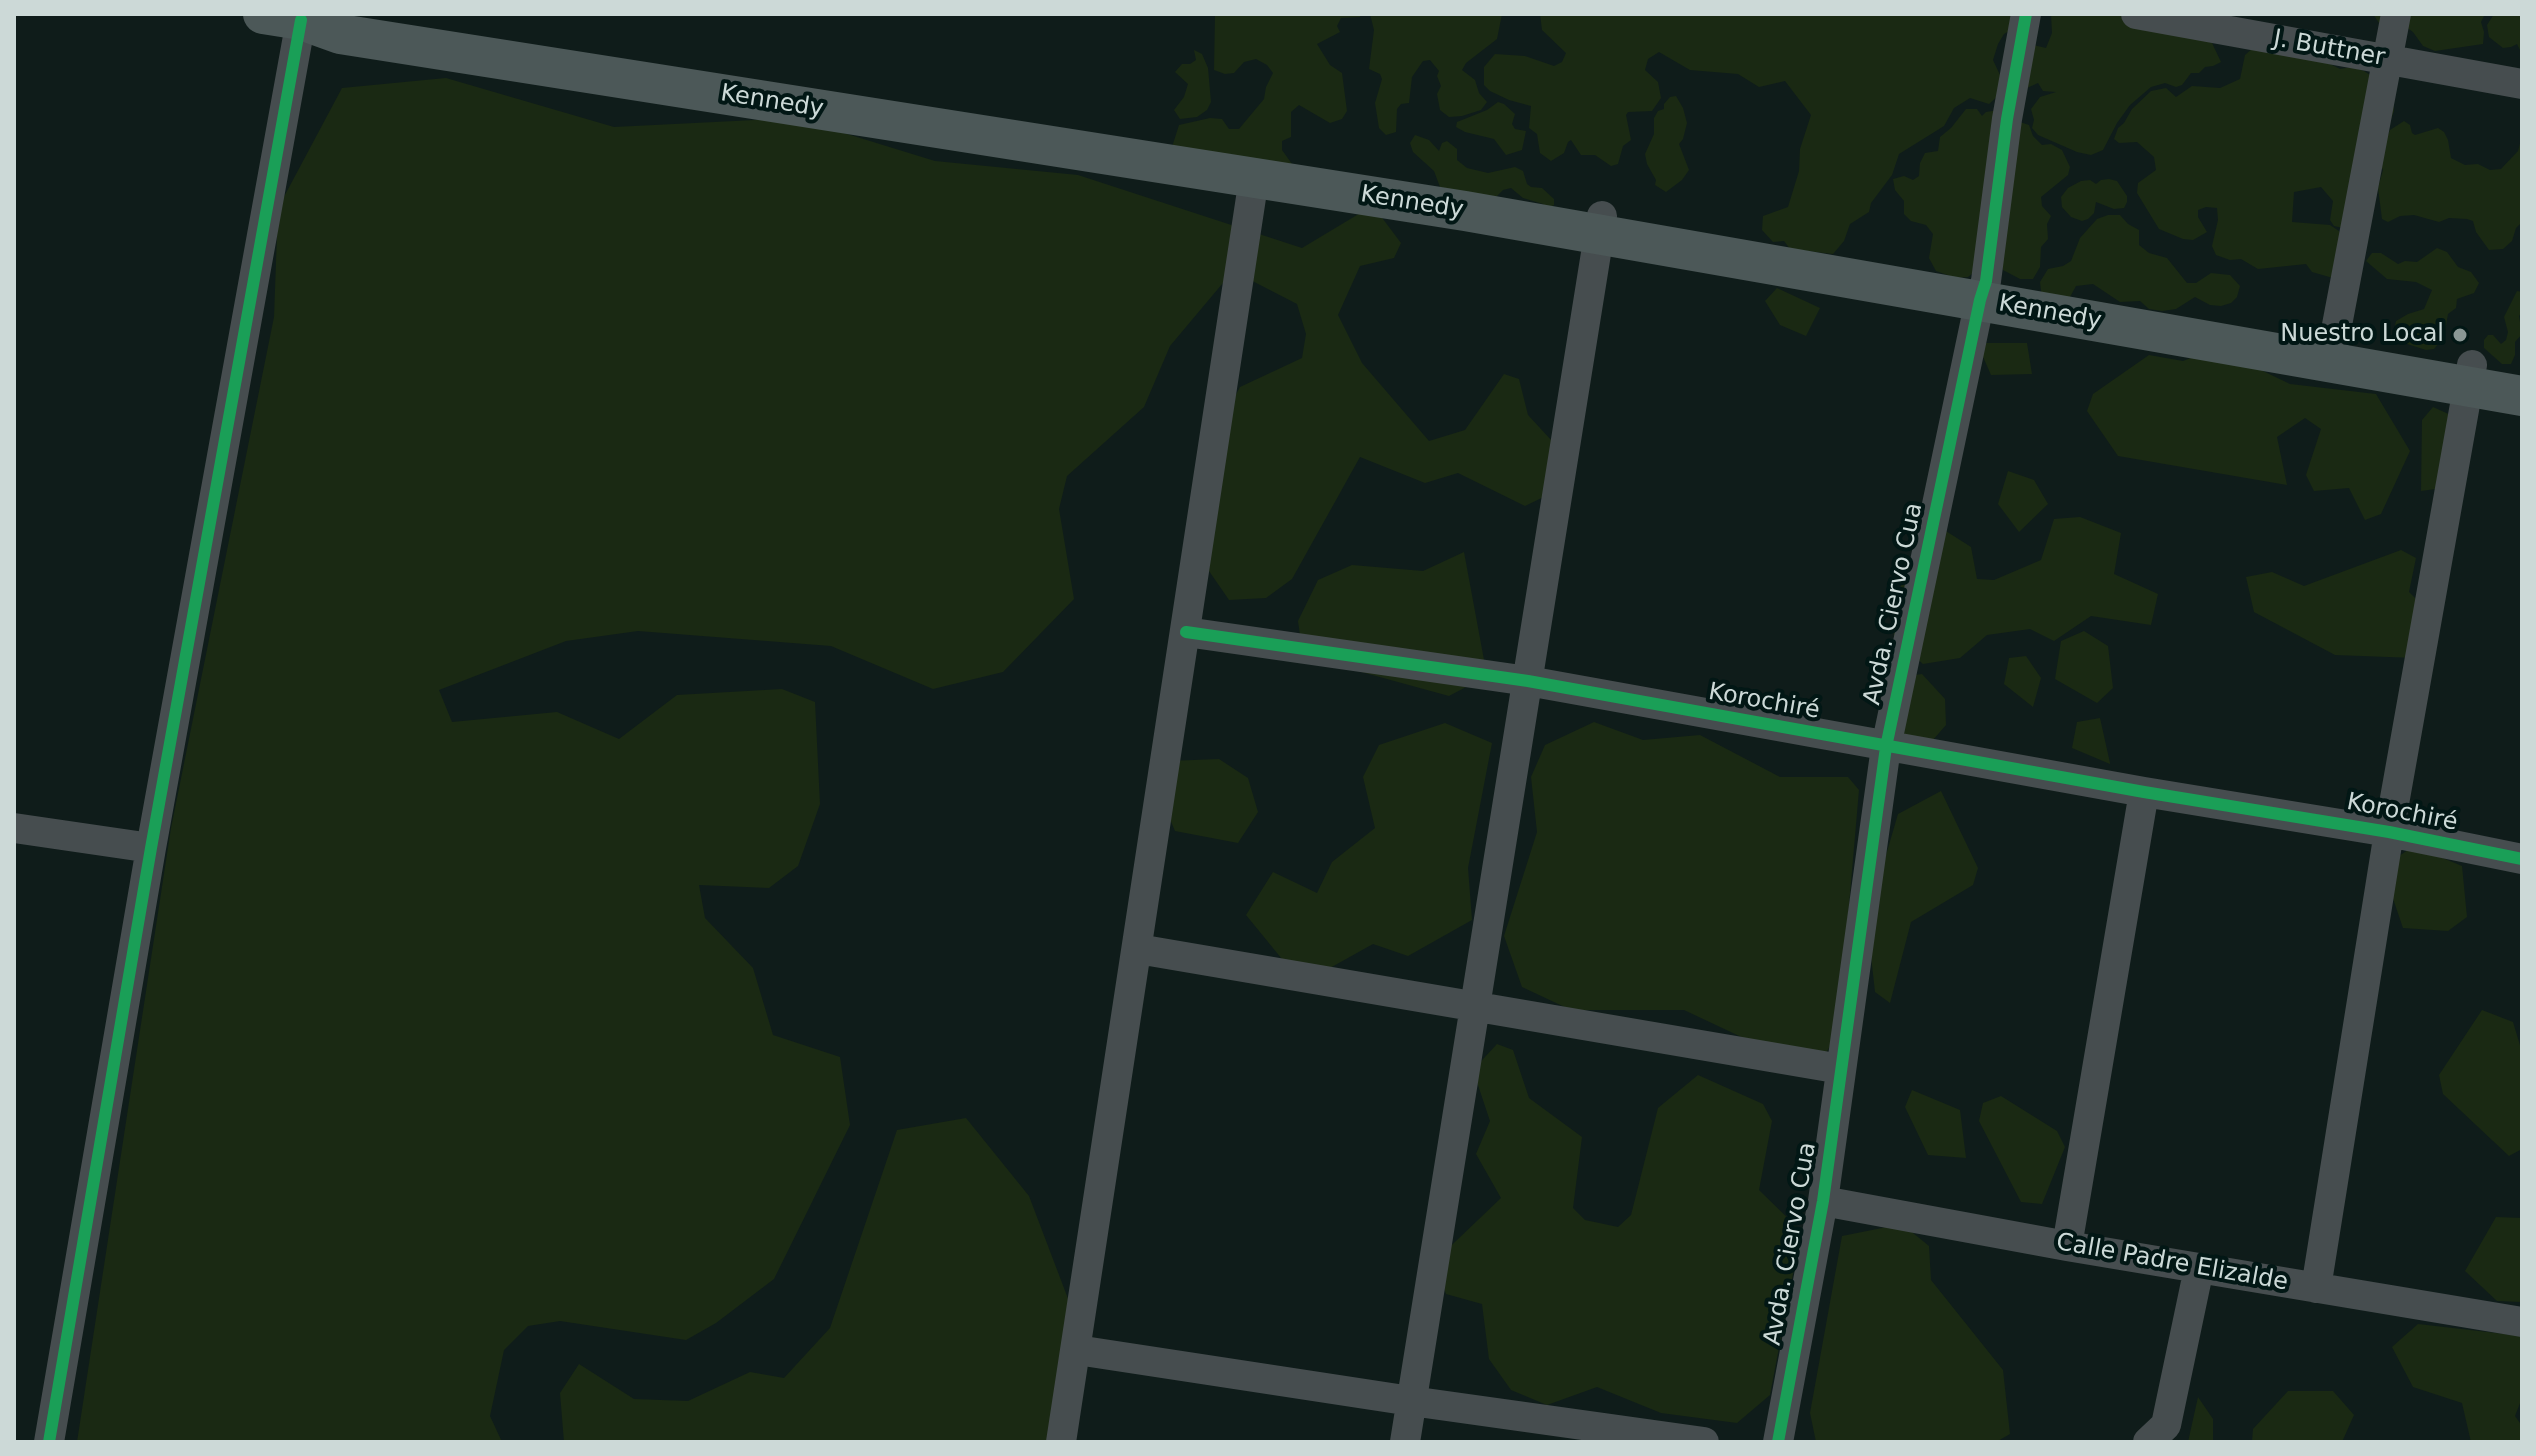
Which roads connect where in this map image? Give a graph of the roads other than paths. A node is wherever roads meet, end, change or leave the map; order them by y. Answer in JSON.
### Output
{"nodes":[{"id":1,"x":345,"y":14,"type":"edge"},
{"id":2,"x":2026,"y":14,"type":"edge"},
{"id":3,"x":2136,"y":14,"type":"edge"},
{"id":4,"x":2396,"y":14,"type":"edge"},
{"id":5,"x":282,"y":17,"type":"edge"},
{"id":6,"x":2387,"y":59,"type":"junction"},
{"id":7,"x":2522,"y":84,"type":"edge"},
{"id":8,"x":1254,"y":178,"type":"junction"},
{"id":9,"x":1600,"y":225,"type":"junction"},
{"id":10,"x":1983,"y":291,"type":"junction"},
{"id":11,"x":2332,"y":352,"type":"junction"},
{"id":12,"x":2522,"y":373,"type":"edge"},
{"id":13,"x":2470,"y":376,"type":"junction"},
{"id":14,"x":2522,"y":396,"type":"edge"},
{"id":15,"x":1186,"y":632,"type":"junction"},
{"id":16,"x":1528,"y":681,"type":"junction"},
{"id":17,"x":1886,"y":747,"type":"junction"},
{"id":18,"x":2144,"y":792,"type":"junction"},
{"id":19,"x":14,"y":828,"type":"edge"},
{"id":20,"x":2389,"y":832,"type":"junction"},
{"id":21,"x":151,"y":848,"type":"junction"},
{"id":22,"x":2522,"y":859,"type":"edge"},
{"id":23,"x":1138,"y":949,"type":"junction"},
{"id":24,"x":1475,"y":1007,"type":"junction"},
{"id":25,"x":1841,"y":1069,"type":"junction"},
{"id":26,"x":1823,"y":1201,"type":"junction"},
{"id":27,"x":2067,"y":1246,"type":"junction"},
{"id":28,"x":2199,"y":1268,"type":"junction"},
{"id":29,"x":2316,"y":1288,"type":"junction"},
{"id":30,"x":2522,"y":1322,"type":"edge"},
{"id":31,"x":1077,"y":1350,"type":"junction"},
{"id":32,"x":1411,"y":1401,"type":"junction"},
{"id":33,"x":49,"y":1442,"type":"edge"},
{"id":34,"x":1061,"y":1442,"type":"edge"},
{"id":35,"x":1405,"y":1442,"type":"edge"},
{"id":36,"x":1704,"y":1442,"type":"edge"},
{"id":37,"x":1778,"y":1442,"type":"edge"},
{"id":38,"x":2148,"y":1442,"type":"edge"}],
"edges":[{"from":1,"to":5,"type":"main road","name":"Kennedy"},
{"from":1,"to":9,"type":"main road","name":"Kennedy"},
{"from":2,"to":10,"type":"street","name":"Avda. Ciervo Cua"},
{"from":3,"to":6,"type":"street","name":"J. Buttner"},
{"from":4,"to":6,"type":"street"},
{"from":5,"to":8,"type":"main road","name":"Kennedy"},
{"from":5,"to":21,"type":"street"},
{"from":6,"to":7,"type":"street","name":"J. Buttner"},
{"from":6,"to":11,"type":"street"},
{"from":8,"to":9,"type":"main road","name":"Kennedy"},
{"from":8,"to":15,"type":"street"},
{"from":9,"to":10,"type":"main road","name":"Kennedy"},
{"from":9,"to":16,"type":"street"},
{"from":10,"to":11,"type":"main road","name":"Kennedy"},
{"from":10,"to":17,"type":"street","name":"Avda. Ciervo Cua"},
{"from":11,"to":13,"type":"main road","name":"Kennedy"},
{"from":12,"to":13,"type":"main road","name":"Kennedy"},
{"from":13,"to":14,"type":"main road","name":"Kennedy"},
{"from":13,"to":20,"type":"street"},
{"from":15,"to":16,"type":"street","name":"Korochiré"},
{"from":15,"to":23,"type":"street"},
{"from":16,"to":17,"type":"street","name":"Korochiré"},
{"from":16,"to":24,"type":"street"},
{"from":17,"to":18,"type":"street","name":"Korochiré"},
{"from":17,"to":25,"type":"street","name":"Avda. Ciervo Cua"},
{"from":18,"to":20,"type":"street","name":"Korochiré"},
{"from":18,"to":27,"type":"street"},
{"from":19,"to":21,"type":"street"},
{"from":20,"to":22,"type":"street","name":"Korochiré"},
{"from":20,"to":29,"type":"street"},
{"from":21,"to":33,"type":"street"},
{"from":23,"to":24,"type":"street"},
{"from":23,"to":31,"type":"street"},
{"from":24,"to":25,"type":"street"},
{"from":24,"to":32,"type":"street"},
{"from":25,"to":26,"type":"street","name":"Avda. Ciervo Cua"},
{"from":26,"to":27,"type":"street","name":"Calle Padre Elizalde"},
{"from":26,"to":37,"type":"street","name":"Avda. Ciervo Cua"},
{"from":27,"to":28,"type":"street","name":"Calle Padre Elizalde"},
{"from":28,"to":29,"type":"street","name":"Calle Padre Elizalde"},
{"from":28,"to":38,"type":"street"},
{"from":29,"to":30,"type":"street","name":"Calle Padre Elizalde"},
{"from":31,"to":32,"type":"street"},
{"from":31,"to":34,"type":"street"},
{"from":32,"to":35,"type":"street"},
{"from":32,"to":36,"type":"street"}]}
